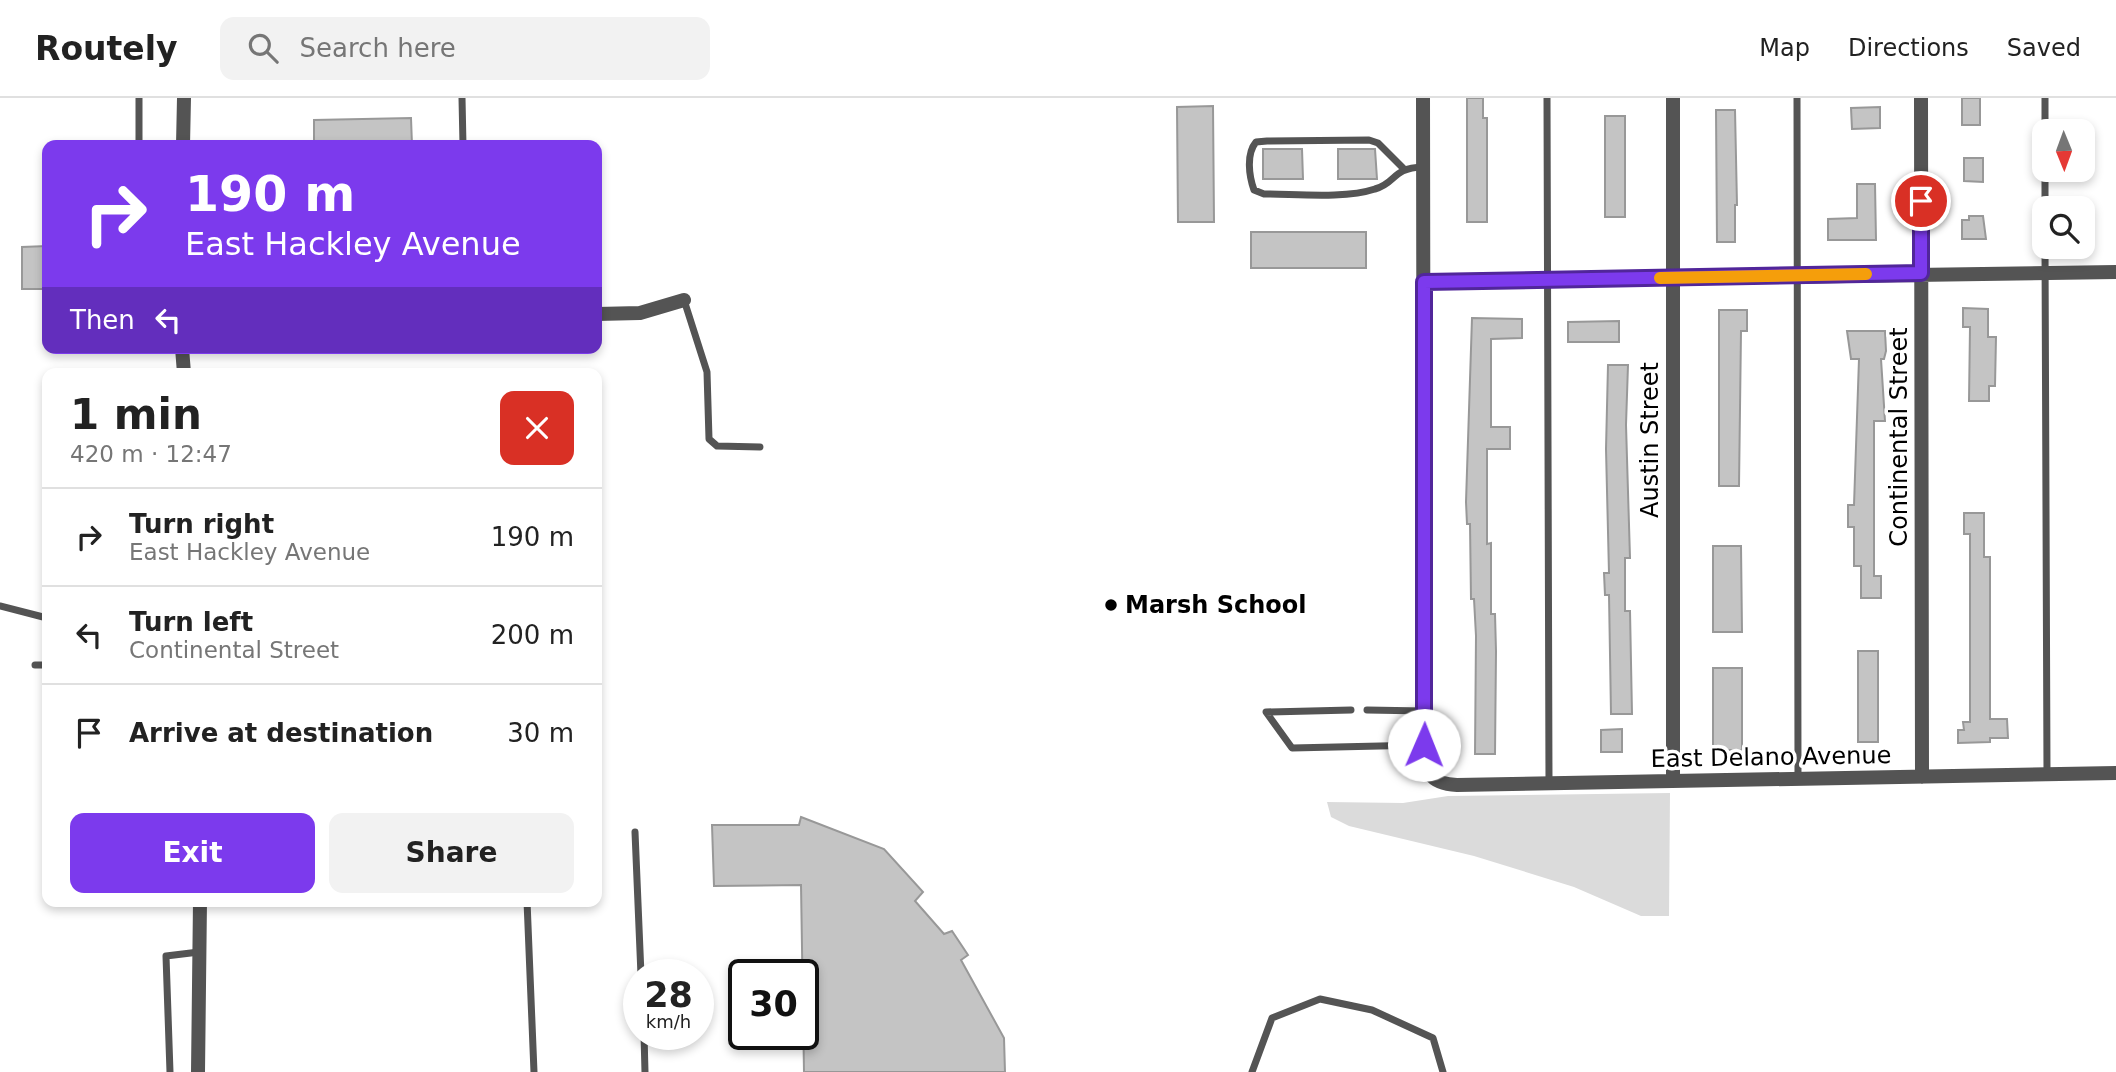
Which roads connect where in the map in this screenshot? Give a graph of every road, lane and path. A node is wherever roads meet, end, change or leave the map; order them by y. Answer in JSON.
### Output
{"nodes":[{"id":1,"x":139,"y":98,"type":"edge"},
{"id":2,"x":184,"y":98,"type":"edge"},
{"id":3,"x":462,"y":98,"type":"edge"},
{"id":4,"x":1423,"y":98,"type":"edge"},
{"id":5,"x":1547,"y":98,"type":"edge"},
{"id":6,"x":1673,"y":98,"type":"edge"},
{"id":7,"x":1797,"y":98,"type":"edge"},
{"id":8,"x":1921,"y":98,"type":"edge"},
{"id":9,"x":2045,"y":98,"type":"edge"},
{"id":10,"x":2045,"y":119,"type":"edge"},
{"id":11,"x":139,"y":140,"type":"edge"},
{"id":12,"x":183,"y":140,"type":"edge"},
{"id":13,"x":463,"y":140,"type":"edge"},
{"id":14,"x":1423,"y":167,"type":"junction"},
{"id":15,"x":1403,"y":168,"type":"junction"},
{"id":16,"x":2045,"y":259,"type":"edge"},
{"id":17,"x":2045,"y":271,"type":"junction"},
{"id":18,"x":2116,"y":272,"type":"edge"},
{"id":19,"x":1921,"y":273,"type":"junction"},
{"id":20,"x":1797,"y":275,"type":"junction"},
{"id":21,"x":1674,"y":278,"type":"junction"},
{"id":22,"x":1547,"y":280,"type":"junction"},
{"id":23,"x":1424,"y":282,"type":"junction"},
{"id":24,"x":684,"y":300,"type":"joint"},
{"id":25,"x":602,"y":314,"type":"edge"},
{"id":26,"x":760,"y":447,"type":"dead end"},
{"id":27,"x":0,"y":606,"type":"edge"},
{"id":28,"x":42,"y":617,"type":"edge"},
{"id":29,"x":34,"y":665,"type":"dead end"},
{"id":30,"x":42,"y":665,"type":"edge"},
{"id":31,"x":1351,"y":710,"type":"dead end"},
{"id":32,"x":1367,"y":710,"type":"dead end"},
{"id":33,"x":1424,"y":711,"type":"junction"},
{"id":34,"x":1424,"y":745,"type":"junction"},
{"id":35,"x":2116,"y":773,"type":"edge"},
{"id":36,"x":2047,"y":774,"type":"junction"},
{"id":37,"x":1922,"y":777,"type":"junction"},
{"id":38,"x":1798,"y":779,"type":"junction"},
{"id":39,"x":1673,"y":781,"type":"junction"},
{"id":40,"x":1549,"y":784,"type":"junction"},
{"id":41,"x":635,"y":832,"type":"dead end"},
{"id":42,"x":200,"y":907,"type":"edge"},
{"id":43,"x":527,"y":907,"type":"edge"},
{"id":44,"x":200,"y":952,"type":"junction"},
{"id":45,"x":640,"y":959,"type":"edge"},
{"id":46,"x":644,"y":1050,"type":"edge"},
{"id":47,"x":170,"y":1072,"type":"edge"},
{"id":48,"x":198,"y":1072,"type":"edge"},
{"id":49,"x":534,"y":1072,"type":"edge"},
{"id":50,"x":645,"y":1072,"type":"edge"},
{"id":51,"x":1252,"y":1072,"type":"edge"},
{"id":52,"x":1443,"y":1072,"type":"edge"}],
"edges":[{"from":1,"to":11,"type":"lane"},
{"from":2,"to":12,"type":"street"},
{"from":3,"to":13,"type":"lane"},
{"from":4,"to":14,"type":"street"},
{"from":5,"to":22,"type":"lane"},
{"from":6,"to":21,"type":"street","name":"Austin Street"},
{"from":7,"to":20,"type":"lane"},
{"from":8,"to":19,"type":"street","name":"Continental Street"},
{"from":9,"to":10,"type":"lane"},
{"from":14,"to":15,"type":"lane"},
{"from":14,"to":23,"type":"street"},
{"from":15,"to":15,"type":"lane"},
{"from":16,"to":17,"type":"lane"},
{"from":17,"to":18,"type":"street"},
{"from":17,"to":19,"type":"street"},
{"from":17,"to":36,"type":"lane"},
{"from":19,"to":20,"type":"street"},
{"from":19,"to":37,"type":"street","name":"Continental Street"},
{"from":20,"to":21,"type":"street"},
{"from":20,"to":38,"type":"lane"},
{"from":21,"to":22,"type":"street"},
{"from":21,"to":39,"type":"street","name":"Austin Street"},
{"from":22,"to":23,"type":"street"},
{"from":22,"to":40,"type":"lane"},
{"from":23,"to":33,"type":"street"},
{"from":24,"to":25,"type":"street"},
{"from":24,"to":26,"type":"lane"},
{"from":27,"to":28,"type":"lane"},
{"from":29,"to":30,"type":"lane"},
{"from":31,"to":34,"type":"lane"},
{"from":32,"to":33,"type":"lane"},
{"from":33,"to":34,"type":"street"},
{"from":34,"to":40,"type":"street","name":"East Delano Avenue"},
{"from":35,"to":36,"type":"street","name":"East Delano Avenue"},
{"from":36,"to":37,"type":"street","name":"East Delano Avenue"},
{"from":37,"to":38,"type":"street","name":"East Delano Avenue"},
{"from":38,"to":39,"type":"street","name":"East Delano Avenue"},
{"from":39,"to":40,"type":"street","name":"East Delano Avenue"},
{"from":41,"to":45,"type":"lane"},
{"from":42,"to":44,"type":"street"},
{"from":43,"to":49,"type":"lane"},
{"from":44,"to":47,"type":"lane"},
{"from":44,"to":48,"type":"street"},
{"from":46,"to":50,"type":"lane"},
{"from":51,"to":52,"type":"lane"}]}
